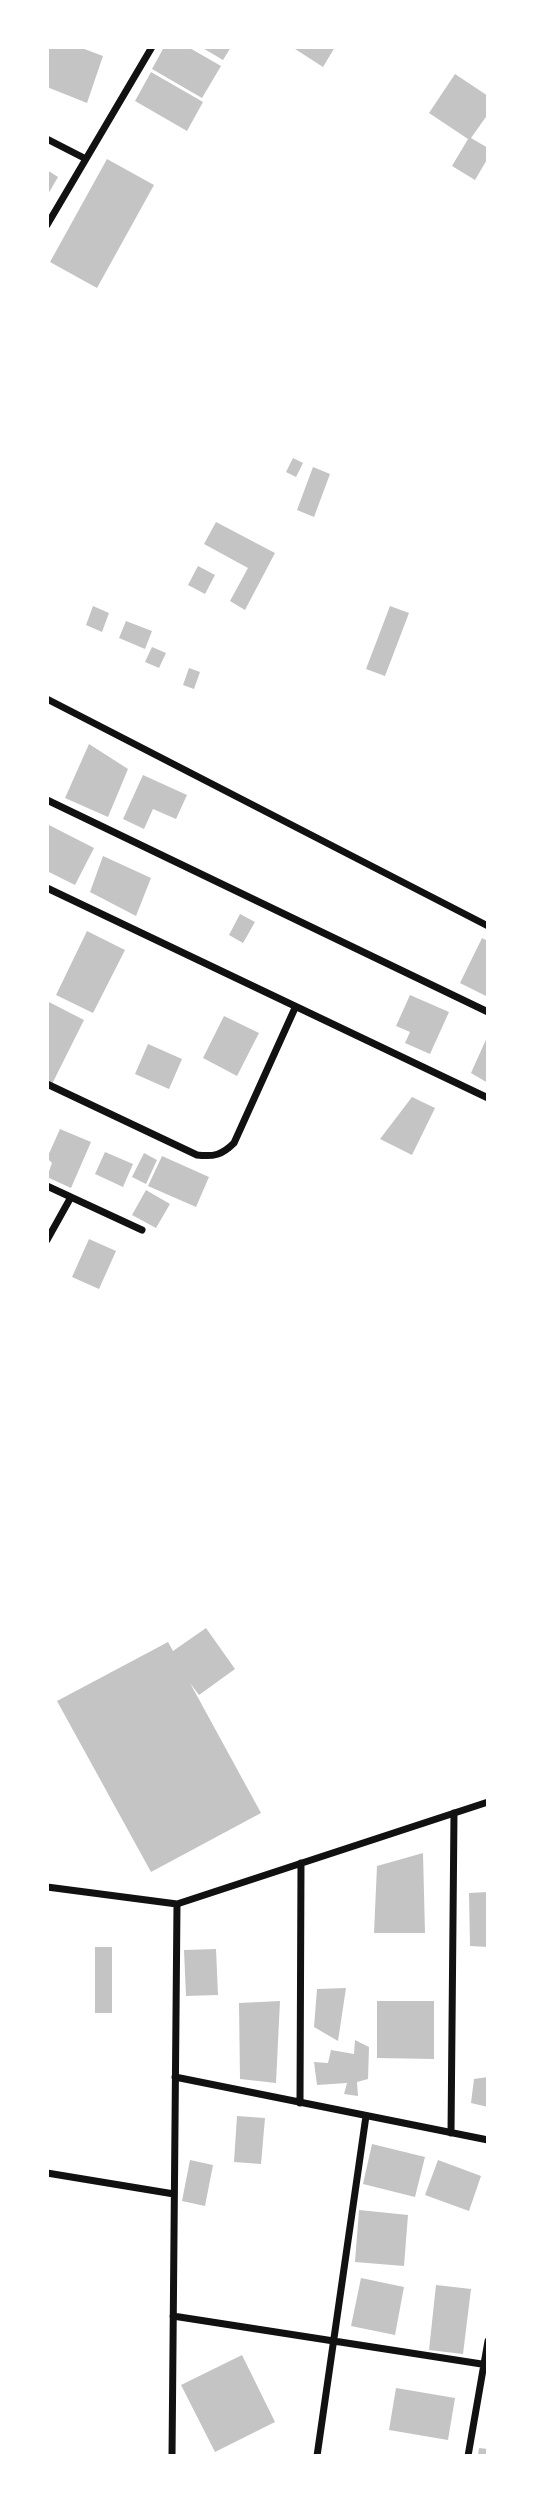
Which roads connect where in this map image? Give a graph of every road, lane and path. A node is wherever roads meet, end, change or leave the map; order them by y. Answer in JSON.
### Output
{"nodes":[{"id":1,"x":152,"y":47,"type":"edge"},
{"id":2,"x":47,"y":139,"type":"edge"},
{"id":3,"x":86,"y":159,"type":"junction"},
{"id":4,"x":47,"y":225,"type":"edge"},
{"id":5,"x":47,"y":699,"type":"edge"},
{"id":6,"x":47,"y":800,"type":"edge"},
{"id":7,"x":47,"y":888,"type":"edge"},
{"id":8,"x":488,"y":926,"type":"edge"},
{"id":9,"x":295,"y":1008,"type":"junction"},
{"id":10,"x":488,"y":1012,"type":"edge"},
{"id":11,"x":47,"y":1084,"type":"edge"},
{"id":12,"x":488,"y":1098,"type":"edge"},
{"id":13,"x":47,"y":1186,"type":"edge"},
{"id":14,"x":71,"y":1197,"type":"junction"},
{"id":15,"x":142,"y":1230,"type":"dead end"},
{"id":16,"x":47,"y":1240,"type":"edge"},
{"id":17,"x":488,"y":1802,"type":"edge"},
{"id":18,"x":454,"y":1813,"type":"junction"},
{"id":19,"x":301,"y":1863,"type":"junction"},
{"id":20,"x":47,"y":1886,"type":"edge"},
{"id":21,"x":177,"y":1904,"type":"junction"},
{"id":22,"x":175,"y":2077,"type":"junction"},
{"id":23,"x":300,"y":2103,"type":"junction"},
{"id":24,"x":366,"y":2116,"type":"junction"},
{"id":25,"x":451,"y":2133,"type":"junction"},
{"id":26,"x":488,"y":2140,"type":"edge"},
{"id":27,"x":47,"y":2173,"type":"edge"},
{"id":28,"x":174,"y":2194,"type":"junction"},
{"id":29,"x":173,"y":2316,"type":"junction"},
{"id":30,"x":332,"y":2340,"type":"junction"},
{"id":31,"x":488,"y":2341,"type":"edge"},
{"id":32,"x":486,"y":2364,"type":"edge"},
{"id":33,"x":172,"y":2456,"type":"edge"},
{"id":34,"x":317,"y":2456,"type":"edge"},
{"id":35,"x":468,"y":2456,"type":"edge"}],
"edges":[{"from":1,"to":3,"type":"street"},
{"from":2,"to":3,"type":"street"},
{"from":3,"to":4,"type":"street"},
{"from":5,"to":8,"type":"street"},
{"from":6,"to":10,"type":"street"},
{"from":7,"to":9,"type":"street"},
{"from":9,"to":11,"type":"street"},
{"from":9,"to":12,"type":"street"},
{"from":13,"to":14,"type":"street"},
{"from":14,"to":15,"type":"street"},
{"from":14,"to":16,"type":"street"},
{"from":17,"to":18,"type":"street"},
{"from":18,"to":19,"type":"street"},
{"from":18,"to":25,"type":"street"},
{"from":19,"to":21,"type":"street"},
{"from":19,"to":23,"type":"street"},
{"from":20,"to":21,"type":"street"},
{"from":21,"to":22,"type":"street"},
{"from":22,"to":23,"type":"street"},
{"from":22,"to":28,"type":"street"},
{"from":23,"to":24,"type":"street"},
{"from":24,"to":25,"type":"street"},
{"from":24,"to":30,"type":"street"},
{"from":25,"to":26,"type":"street"},
{"from":27,"to":28,"type":"street"},
{"from":28,"to":29,"type":"street"},
{"from":29,"to":30,"type":"street"},
{"from":29,"to":33,"type":"street"},
{"from":30,"to":32,"type":"street"},
{"from":30,"to":34,"type":"street"},
{"from":31,"to":32,"type":"street"},
{"from":32,"to":35,"type":"street"}]}
